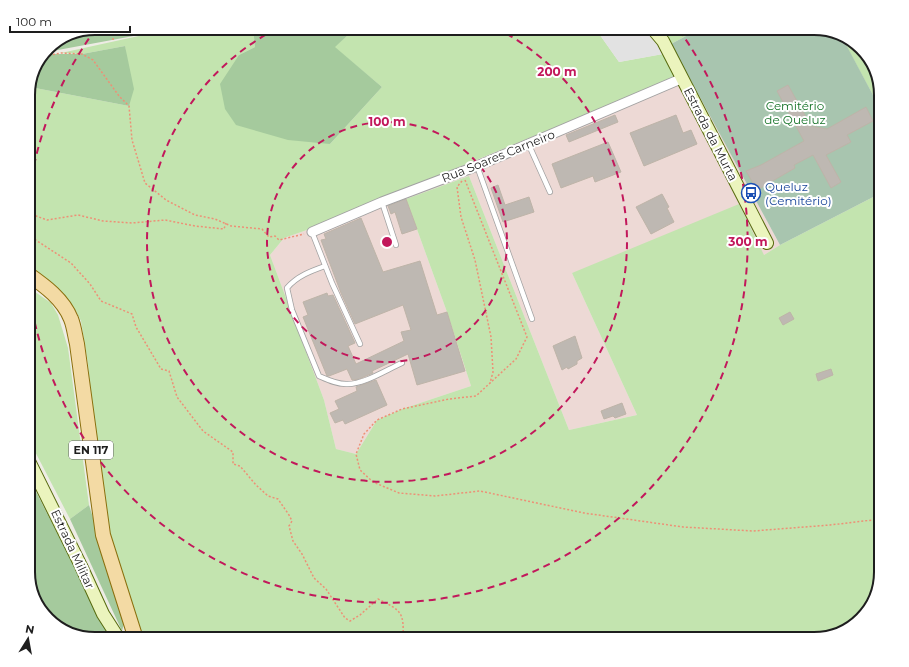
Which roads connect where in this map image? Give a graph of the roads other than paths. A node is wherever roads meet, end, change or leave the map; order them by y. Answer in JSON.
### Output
{"nodes":[{"id":1,"x":658,"y":35,"type":"edge"},
{"id":2,"x":683,"y":78,"type":"junction"},
{"id":3,"x":528,"y":143,"type":"junction"},
{"id":4,"x":477,"y":166,"type":"junction"},
{"id":5,"x":550,"y":192,"type":"dead end"},
{"id":6,"x":382,"y":202,"type":"junction"},
{"id":7,"x":312,"y":232,"type":"joint"},
{"id":8,"x":767,"y":243,"type":"dead end"},
{"id":9,"x":396,"y":245,"type":"dead end"},
{"id":10,"x":325,"y":266,"type":"junction"},
{"id":11,"x":35,"y":279,"type":"edge"},
{"id":12,"x":532,"y":319,"type":"dead end"},
{"id":13,"x":360,"y":344,"type":"dead end"},
{"id":14,"x":402,"y":363,"type":"dead end"},
{"id":15,"x":35,"y":472,"type":"edge"},
{"id":16,"x":115,"y":632,"type":"edge"},
{"id":17,"x":134,"y":632,"type":"edge"}],
"edges":[{"from":1,"to":2,"type":"street","name":"Estrada da Murta"},
{"from":2,"to":3,"type":"street","name":"Rua Soares Carneiro"},
{"from":2,"to":8,"type":"street","name":"Estrada da Murta"},
{"from":3,"to":4,"type":"street","name":"Rua Soares Carneiro"},
{"from":3,"to":5,"type":"lane"},
{"from":4,"to":6,"type":"street","name":"Rua Soares Carneiro"},
{"from":4,"to":12,"type":"lane"},
{"from":6,"to":7,"type":"street","name":"Rua Soares Carneiro"},
{"from":6,"to":9,"type":"lane"},
{"from":7,"to":10,"type":"lane"},
{"from":10,"to":13,"type":"lane"},
{"from":10,"to":14,"type":"lane"},
{"from":11,"to":17,"type":"main road","number":"EN 117"},
{"from":15,"to":16,"type":"street","name":"Estrada Militar"}]}
